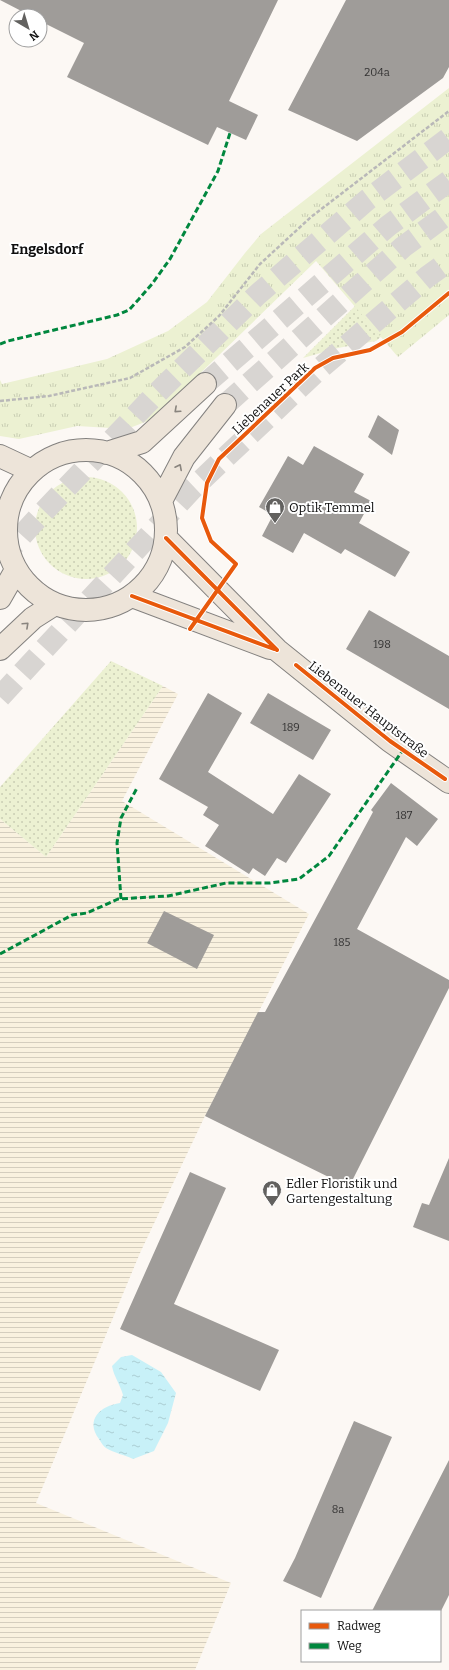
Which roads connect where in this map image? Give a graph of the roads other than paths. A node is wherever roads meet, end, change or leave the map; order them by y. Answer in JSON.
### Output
{"nodes":[{"id":1,"x":206,"y":384,"type":"tunnel mouth"},
{"id":2,"x":225,"y":405,"type":"tunnel mouth"},
{"id":3,"x":107,"y":453,"type":"junction"},
{"id":4,"x":0,"y":456,"type":"edge"},
{"id":5,"x":32,"y":471,"type":"junction"},
{"id":6,"x":161,"y":501,"type":"junction"},
{"id":7,"x":3,"y":519,"type":"edge"},
{"id":8,"x":166,"y":538,"type":"junction"},
{"id":9,"x":16,"y":570,"type":"junction"},
{"id":10,"x":132,"y":596,"type":"junction"},
{"id":11,"x":0,"y":598,"type":"edge"},
{"id":12,"x":54,"y":604,"type":"junction"},
{"id":13,"x":0,"y":649,"type":"edge"},
{"id":14,"x":277,"y":650,"type":"junction"},
{"id":15,"x":449,"y":782,"type":"edge"}],
"edges":[{"from":1,"to":3,"type":"main road","one_way":true},
{"from":6,"to":2,"type":"main road","one_way":true},
{"from":3,"to":5,"type":"main road"},
{"from":3,"to":6,"type":"main road"},
{"from":4,"to":5,"type":"main road"},
{"from":5,"to":7,"type":"main road"},
{"from":6,"to":8,"type":"main road"},
{"from":7,"to":9,"type":"main road"},
{"from":8,"to":10,"type":"main road"},
{"from":8,"to":14,"type":"main road","name":"Liebenauer Hauptstraße"},
{"from":9,"to":11,"type":"main road"},
{"from":9,"to":12,"type":"main road"},
{"from":10,"to":12,"type":"main road"},
{"from":10,"to":14,"type":"main road","name":"Liebenauer Hauptstraße"},
{"from":13,"to":12,"type":"main road","one_way":true},
{"from":14,"to":15,"type":"main road","name":"Liebenauer Hauptstraße"}]}
